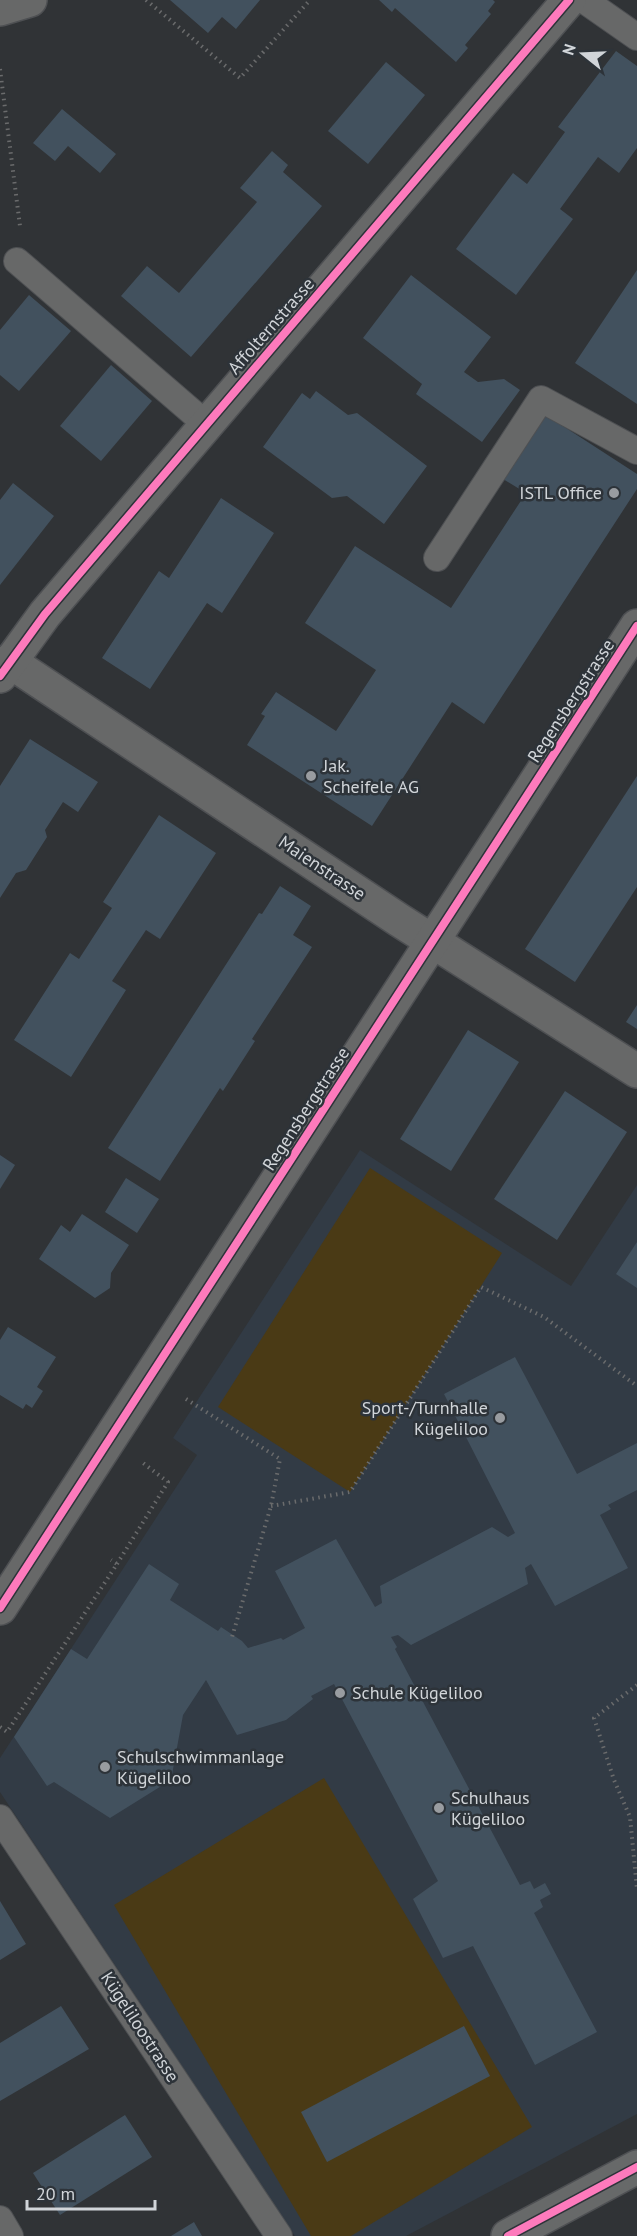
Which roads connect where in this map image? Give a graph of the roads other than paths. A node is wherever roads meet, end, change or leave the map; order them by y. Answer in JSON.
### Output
{"nodes":[{"id":1,"x":30,"y":0,"type":"edge"},
{"id":2,"x":572,"y":2,"type":"edge"},
{"id":3,"x":0,"y":9,"type":"edge"},
{"id":4,"x":637,"y":37,"type":"edge"},
{"id":5,"x":17,"y":261,"type":"dead end"},
{"id":6,"x":206,"y":424,"type":"junction"},
{"id":7,"x":637,"y":451,"type":"edge"},
{"id":8,"x":437,"y":558,"type":"dead end"},
{"id":9,"x":637,"y":626,"type":"edge"},
{"id":10,"x":5,"y":668,"type":"edge"},
{"id":11,"x":432,"y":942,"type":"junction"},
{"id":12,"x":637,"y":1071,"type":"edge"},
{"id":13,"x":0,"y":1608,"type":"edge"},
{"id":14,"x":0,"y":1818,"type":"edge"},
{"id":15,"x":637,"y":2167,"type":"edge"},
{"id":16,"x":0,"y":2218,"type":"edge"},
{"id":17,"x":10,"y":2236,"type":"edge"},
{"id":18,"x":279,"y":2236,"type":"edge"},
{"id":19,"x":508,"y":2236,"type":"edge"}],
"edges":[{"from":1,"to":3,"type":"street"},
{"from":2,"to":4,"type":"lane"},
{"from":2,"to":6,"type":"street","name":"Affolternstrasse"},
{"from":5,"to":6,"type":"lane"},
{"from":6,"to":10,"type":"street","name":"Affolternstrasse"},
{"from":7,"to":8,"type":"lane"},
{"from":9,"to":11,"type":"street","name":"Regensbergstrasse"},
{"from":10,"to":11,"type":"street","name":"Maienstrasse"},
{"from":11,"to":12,"type":"street","name":"Maienstrasse"},
{"from":11,"to":13,"type":"street","name":"Regensbergstrasse"},
{"from":14,"to":18,"type":"lane","name":"Kügeliloostrasse"},
{"from":15,"to":19,"type":"main road"},
{"from":16,"to":17,"type":"lane"}]}
